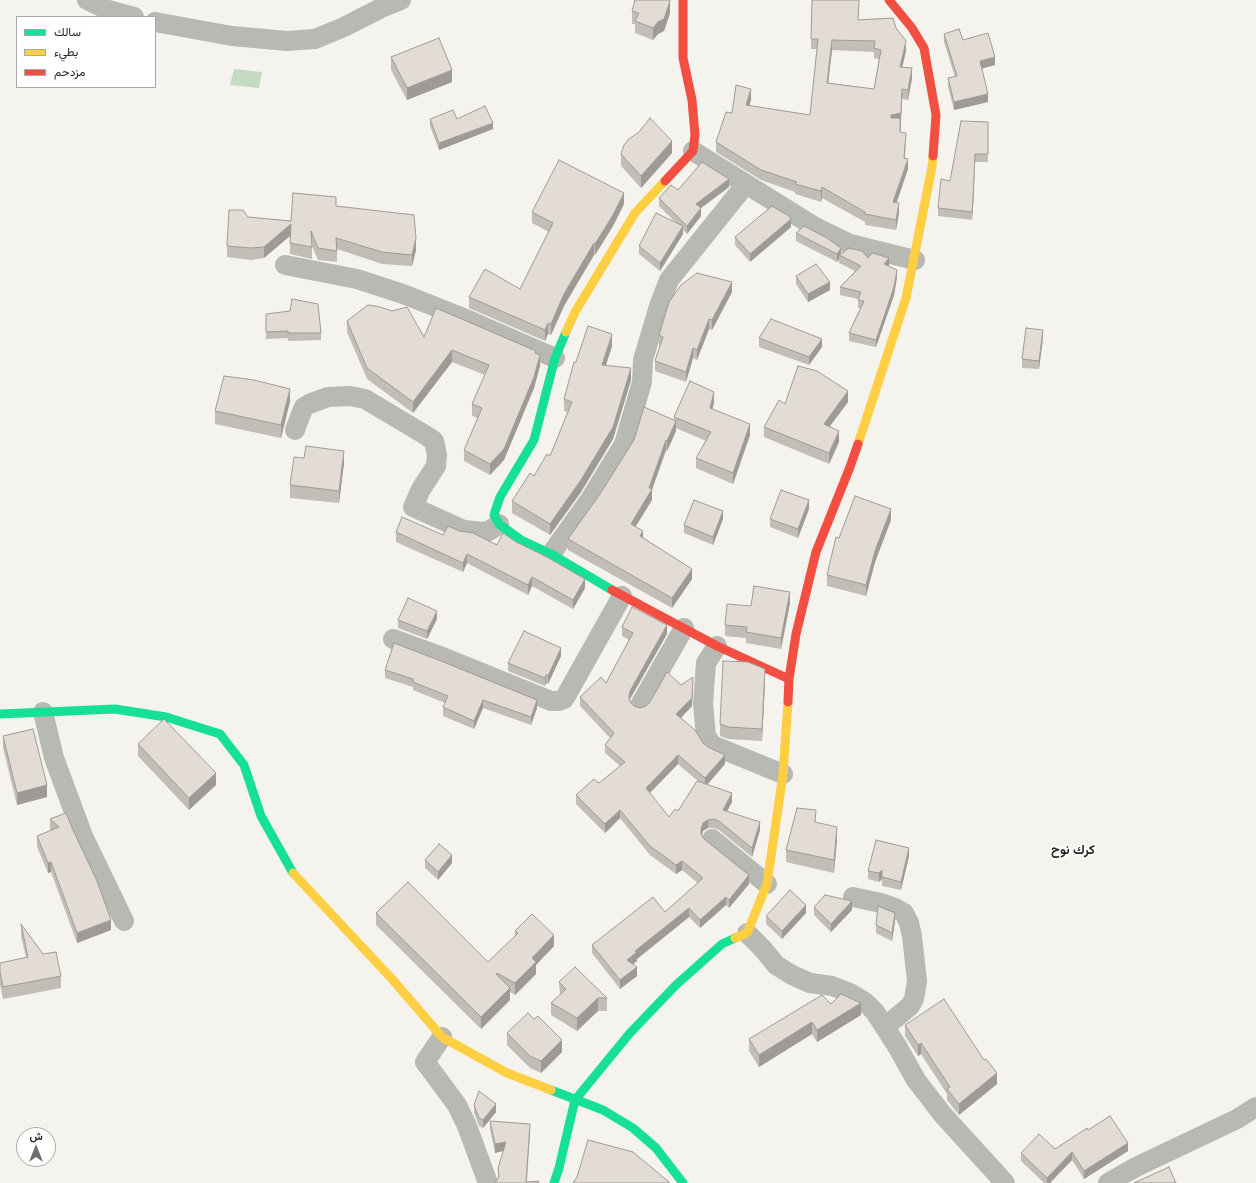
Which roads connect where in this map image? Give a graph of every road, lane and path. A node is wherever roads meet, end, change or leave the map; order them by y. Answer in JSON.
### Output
{"nodes":[{"id":1,"x":87,"y":0,"type":"edge"},
{"id":2,"x":401,"y":0,"type":"edge"},
{"id":3,"x":682,"y":0,"type":"edge"},
{"id":4,"x":889,"y":0,"type":"edge"},
{"id":5,"x":130,"y":16,"type":"edge"},
{"id":6,"x":156,"y":22,"type":"edge"},
{"id":7,"x":693,"y":151,"type":"junction"},
{"id":8,"x":746,"y":184,"type":"junction"},
{"id":9,"x":915,"y":260,"type":"junction"},
{"id":10,"x":285,"y":265,"type":"dead end"},
{"id":11,"x":555,"y":358,"type":"junction"},
{"id":12,"x":295,"y":430,"type":"dead end"},
{"id":13,"x":499,"y":524,"type":"junction"},
{"id":14,"x":551,"y":554,"type":"junction"},
{"id":15,"x":622,"y":596,"type":"junction"},
{"id":16,"x":684,"y":628,"type":"junction"},
{"id":17,"x":393,"y":639,"type":"dead end"},
{"id":18,"x":716,"y":646,"type":"junction"},
{"id":19,"x":789,"y":679,"type":"junction"},
{"id":20,"x":640,"y":706,"type":"edge"},
{"id":21,"x":43,"y":712,"type":"junction"},
{"id":22,"x":0,"y":714,"type":"edge"},
{"id":23,"x":783,"y":774,"type":"junction"},
{"id":24,"x":712,"y":839,"type":"dead end"},
{"id":25,"x":766,"y":884,"type":"junction"},
{"id":26,"x":853,"y":897,"type":"dead end"},
{"id":27,"x":124,"y":921,"type":"dead end"},
{"id":28,"x":747,"y":933,"type":"junction"},
{"id":29,"x":886,"y":1027,"type":"junction"},
{"id":30,"x":442,"y":1037,"type":"junction"},
{"id":31,"x":575,"y":1100,"type":"junction"},
{"id":32,"x":1256,"y":1107,"type":"edge"},
{"id":33,"x":488,"y":1183,"type":"edge"},
{"id":34,"x":554,"y":1183,"type":"edge"},
{"id":35,"x":683,"y":1183,"type":"edge"},
{"id":36,"x":1005,"y":1183,"type":"edge"},
{"id":37,"x":1108,"y":1183,"type":"edge"}],
"edges":[{"from":1,"to":5,"type":"street"},
{"from":2,"to":6,"type":"street"},
{"from":3,"to":7,"type":"street"},
{"from":4,"to":9,"type":"street"},
{"from":7,"to":8,"type":"street"},
{"from":7,"to":11,"type":"street"},
{"from":8,"to":9,"type":"street"},
{"from":8,"to":14,"type":"street"},
{"from":9,"to":19,"type":"street"},
{"from":10,"to":11,"type":"street"},
{"from":11,"to":13,"type":"street"},
{"from":12,"to":13,"type":"street"},
{"from":13,"to":14,"type":"street"},
{"from":14,"to":15,"type":"street"},
{"from":15,"to":16,"type":"street"},
{"from":15,"to":17,"type":"street"},
{"from":16,"to":18,"type":"street"},
{"from":16,"to":20,"type":"street"},
{"from":18,"to":19,"type":"street"},
{"from":18,"to":23,"type":"street"},
{"from":19,"to":23,"type":"street"},
{"from":21,"to":22,"type":"street"},
{"from":21,"to":27,"type":"street"},
{"from":21,"to":30,"type":"street"},
{"from":23,"to":25,"type":"street"},
{"from":24,"to":25,"type":"street"},
{"from":25,"to":28,"type":"street"},
{"from":26,"to":29,"type":"street"},
{"from":28,"to":29,"type":"street"},
{"from":28,"to":31,"type":"street"},
{"from":29,"to":36,"type":"street"},
{"from":30,"to":31,"type":"street"},
{"from":30,"to":33,"type":"street"},
{"from":31,"to":34,"type":"street"},
{"from":31,"to":35,"type":"street"},
{"from":32,"to":37,"type":"street"}]}
